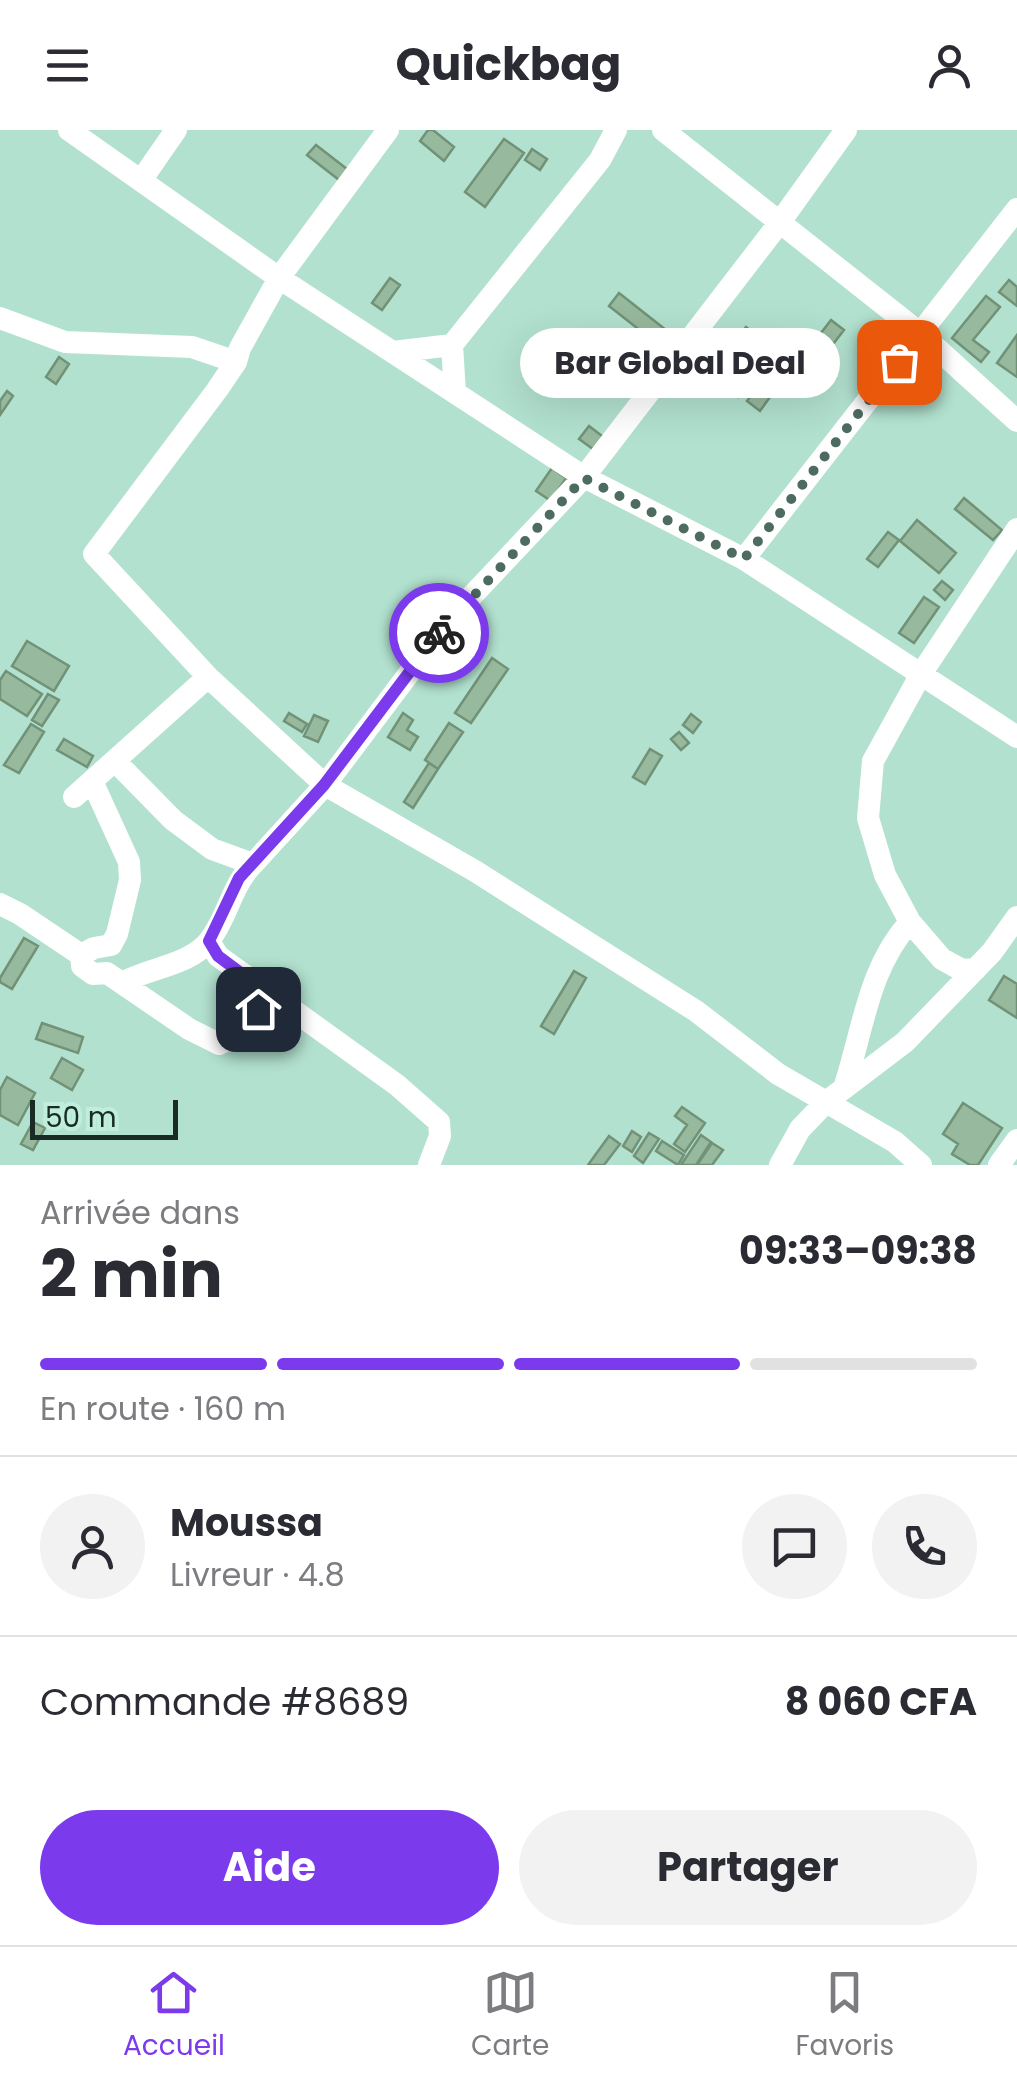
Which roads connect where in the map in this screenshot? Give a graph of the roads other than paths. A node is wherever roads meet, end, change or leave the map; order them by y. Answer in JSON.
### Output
{"nodes":[{"id":1,"x":69,"y":130,"type":"edge"},
{"id":2,"x":176,"y":130,"type":"edge"},
{"id":3,"x":388,"y":130,"type":"edge"},
{"id":4,"x":616,"y":130,"type":"edge"},
{"id":5,"x":663,"y":130,"type":"edge"},
{"id":6,"x":846,"y":130,"type":"edge"},
{"id":7,"x":142,"y":179,"type":"junction"},
{"id":8,"x":1017,"y":209,"type":"edge"},
{"id":9,"x":780,"y":222,"type":"junction"},
{"id":10,"x":280,"y":278,"type":"junction"},
{"id":11,"x":0,"y":318,"type":"edge"},
{"id":12,"x":921,"y":334,"type":"junction"},
{"id":13,"x":452,"y":344,"type":"junction"},
{"id":14,"x":393,"y":352,"type":"junction"},
{"id":15,"x":236,"y":362,"type":"junction"},
{"id":16,"x":455,"y":393,"type":"junction"},
{"id":17,"x":1017,"y":421,"type":"edge"},
{"id":18,"x":584,"y":478,"type":"junction"},
{"id":19,"x":1017,"y":528,"type":"edge"},
{"id":20,"x":744,"y":559,"type":"junction"},
{"id":21,"x":921,"y":674,"type":"junction"},
{"id":22,"x":208,"y":677,"type":"junction"},
{"id":23,"x":1017,"y":737,"type":"edge"},
{"id":24,"x":114,"y":761,"type":"junction"},
{"id":25,"x":324,"y":785,"type":"junction"},
{"id":26,"x":253,"y":864,"type":"junction"},
{"id":27,"x":0,"y":904,"type":"edge"},
{"id":28,"x":1017,"y":917,"type":"edge"},
{"id":29,"x":910,"y":922,"type":"junction"},
{"id":30,"x":209,"y":941,"type":"junction"},
{"id":31,"x":111,"y":944,"type":"junction"},
{"id":32,"x":81,"y":955,"type":"junction"},
{"id":33,"x":976,"y":969,"type":"junction"},
{"id":34,"x":115,"y":978,"type":"junction"},
{"id":35,"x":266,"y":992,"type":"junction"},
{"id":36,"x":835,"y":1095,"type":"junction"},
{"id":37,"x":1017,"y":1140,"type":"edge"},
{"id":38,"x":428,"y":1165,"type":"edge"},
{"id":39,"x":780,"y":1165,"type":"edge"},
{"id":40,"x":922,"y":1165,"type":"edge"},
{"id":41,"x":999,"y":1165,"type":"edge"}],
"edges":[{"from":1,"to":7,"type":"street"},
{"from":2,"to":7,"type":"street"},
{"from":3,"to":10,"type":"street"},
{"from":4,"to":13,"type":"street"},
{"from":5,"to":9,"type":"street"},
{"from":6,"to":9,"type":"street"},
{"from":7,"to":10,"type":"street"},
{"from":8,"to":12,"type":"street"},
{"from":9,"to":12,"type":"street"},
{"from":9,"to":18,"type":"street"},
{"from":10,"to":14,"type":"street"},
{"from":10,"to":15,"type":"street"},
{"from":11,"to":15,"type":"street"},
{"from":12,"to":17,"type":"street"},
{"from":12,"to":20,"type":"street"},
{"from":13,"to":14,"type":"street"},
{"from":13,"to":16,"type":"street"},
{"from":14,"to":16,"type":"street"},
{"from":15,"to":22,"type":"street"},
{"from":16,"to":18,"type":"street"},
{"from":18,"to":20,"type":"street"},
{"from":18,"to":25,"type":"street"},
{"from":19,"to":21,"type":"street"},
{"from":20,"to":21,"type":"street"},
{"from":21,"to":23,"type":"street"},
{"from":21,"to":29,"type":"street"},
{"from":22,"to":24,"type":"street"},
{"from":22,"to":25,"type":"street"},
{"from":24,"to":26,"type":"street"},
{"from":24,"to":31,"type":"street"},
{"from":25,"to":26,"type":"street"},
{"from":25,"to":36,"type":"street"},
{"from":26,"to":30,"type":"street"},
{"from":27,"to":32,"type":"street"},
{"from":28,"to":33,"type":"street"},
{"from":29,"to":33,"type":"street"},
{"from":29,"to":36,"type":"street"},
{"from":30,"to":34,"type":"street"},
{"from":30,"to":35,"type":"street"},
{"from":31,"to":32,"type":"street"},
{"from":31,"to":34,"type":"street"},
{"from":32,"to":34,"type":"street"},
{"from":33,"to":36,"type":"street"},
{"from":34,"to":35,"type":"street"},
{"from":35,"to":38,"type":"street"},
{"from":36,"to":39,"type":"street"},
{"from":36,"to":40,"type":"street"},
{"from":37,"to":41,"type":"street"}]}
